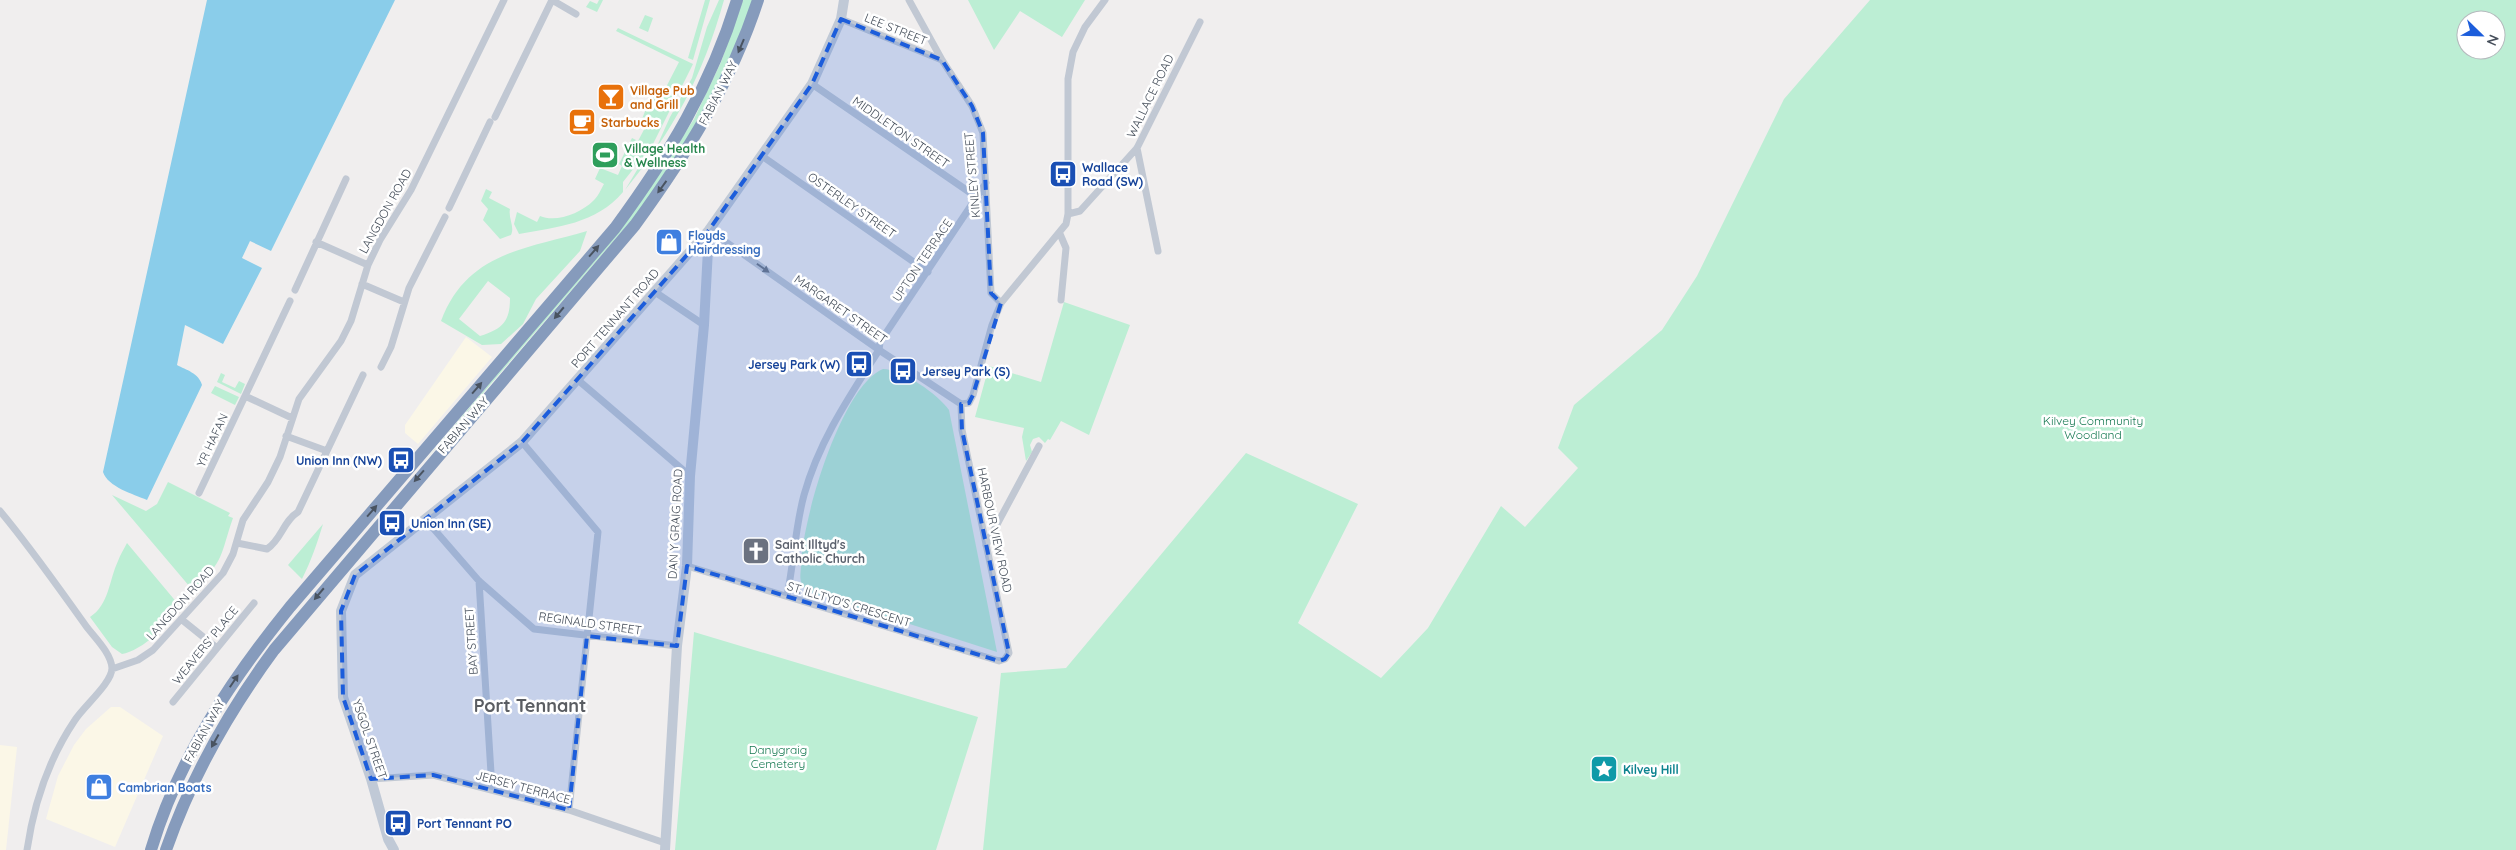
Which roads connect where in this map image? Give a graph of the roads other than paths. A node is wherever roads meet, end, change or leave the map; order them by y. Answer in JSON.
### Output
{"nodes":[{"id":1,"x":504,"y":0,"type":"edge"},
{"id":2,"x":552,"y":0,"type":"edge"},
{"id":3,"x":737,"y":0,"type":"edge"},
{"id":4,"x":758,"y":0,"type":"edge"},
{"id":5,"x":844,"y":0,"type":"edge"},
{"id":6,"x":909,"y":0,"type":"edge"},
{"id":7,"x":1105,"y":0,"type":"edge"},
{"id":8,"x":576,"y":14,"type":"dead end"},
{"id":9,"x":841,"y":19,"type":"junction"},
{"id":10,"x":1200,"y":22,"type":"dead end"},
{"id":11,"x":942,"y":60,"type":"junction"},
{"id":12,"x":812,"y":84,"type":"junction"},
{"id":13,"x":1137,"y":148,"type":"junction"},
{"id":14,"x":762,"y":156,"type":"junction"},
{"id":15,"x":346,"y":180,"type":"dead end"},
{"id":16,"x":986,"y":183,"type":"junction"},
{"id":17,"x":978,"y":198,"type":"junction"},
{"id":18,"x":449,"y":208,"type":"dead end"},
{"id":19,"x":1068,"y":214,"type":"junction"},
{"id":20,"x":445,"y":216,"type":"dead end"},
{"id":21,"x":709,"y":230,"type":"junction"},
{"id":22,"x":1060,"y":234,"type":"junction"},
{"id":23,"x":316,"y":242,"type":"junction"},
{"id":24,"x":1158,"y":251,"type":"dead end"},
{"id":25,"x":368,"y":265,"type":"junction"},
{"id":26,"x":928,"y":272,"type":"junction"},
{"id":27,"x":362,"y":284,"type":"junction"},
{"id":28,"x":295,"y":290,"type":"dead end"},
{"id":29,"x":655,"y":292,"type":"junction"},
{"id":30,"x":1061,"y":300,"type":"dead end"},
{"id":31,"x":290,"y":302,"type":"dead end"},
{"id":32,"x":404,"y":302,"type":"junction"},
{"id":33,"x":1001,"y":303,"type":"junction"},
{"id":34,"x":704,"y":326,"type":"junction"},
{"id":35,"x":879,"y":350,"type":"junction"},
{"id":36,"x":381,"y":367,"type":"dead end"},
{"id":37,"x":363,"y":375,"type":"dead end"},
{"id":38,"x":578,"y":380,"type":"junction"},
{"id":39,"x":245,"y":396,"type":"junction"},
{"id":40,"x":961,"y":404,"type":"junction"},
{"id":41,"x":292,"y":418,"type":"junction"},
{"id":42,"x":286,"y":436,"type":"junction"},
{"id":43,"x":522,"y":442,"type":"junction"},
{"id":44,"x":1040,"y":446,"type":"dead end"},
{"id":45,"x":327,"y":451,"type":"junction"},
{"id":46,"x":690,"y":476,"type":"junction"},
{"id":47,"x":199,"y":493,"type":"dead end"},
{"id":48,"x":0,"y":511,"type":"edge"},
{"id":49,"x":426,"y":520,"type":"junction"},
{"id":50,"x":237,"y":543,"type":"junction"},
{"id":51,"x":986,"y":545,"type":"junction"},
{"id":52,"x":687,"y":566,"type":"junction"},
{"id":53,"x":356,"y":575,"type":"joint"},
{"id":54,"x":479,"y":581,"type":"junction"},
{"id":55,"x":787,"y":596,"type":"junction"},
{"id":56,"x":254,"y":603,"type":"dead end"},
{"id":57,"x":180,"y":619,"type":"junction"},
{"id":58,"x":587,"y":636,"type":"junction"},
{"id":59,"x":676,"y":646,"type":"junction"},
{"id":60,"x":217,"y":648,"type":"junction"},
{"id":61,"x":1005,"y":660,"type":"joint"},
{"id":62,"x":112,"y":669,"type":"junction"},
{"id":63,"x":173,"y":702,"type":"dead end"},
{"id":64,"x":371,"y":780,"type":"junction"},
{"id":65,"x":492,"y":789,"type":"junction"},
{"id":66,"x":569,"y":810,"type":"junction"},
{"id":67,"x":665,"y":847,"type":"edge"},
{"id":68,"x":27,"y":850,"type":"edge"},
{"id":69,"x":151,"y":850,"type":"edge"},
{"id":70,"x":166,"y":850,"type":"edge"},
{"id":71,"x":394,"y":850,"type":"edge"}],
"edges":[{"from":1,"to":25,"type":"street","name":"LANGDON ROAD"},
{"from":2,"to":8,"type":"street"},
{"from":2,"to":18,"type":"street"},
{"from":69,"to":3,"type":"highway","name":"FABIAN WAY","one_way":true},
{"from":4,"to":70,"type":"highway","name":"FABIAN WAY","one_way":true},
{"from":5,"to":9,"type":"street","name":"PORT TENNANT ROAD"},
{"from":6,"to":11,"type":"street","name":"KINLEY STREET"},
{"from":7,"to":19,"type":"street"},
{"from":9,"to":11,"type":"street","name":"LEE STREET"},
{"from":9,"to":12,"type":"street","name":"PORT TENNANT ROAD"},
{"from":10,"to":13,"type":"street","name":"WALLACE ROAD"},
{"from":11,"to":16,"type":"street","name":"KINLEY STREET"},
{"from":12,"to":14,"type":"street","name":"PORT TENNANT ROAD"},
{"from":12,"to":17,"type":"street","name":"MIDDLETON STREET"},
{"from":13,"to":19,"type":"street","name":"WALLACE ROAD"},
{"from":13,"to":24,"type":"street"},
{"from":14,"to":21,"type":"street","name":"PORT TENNANT ROAD"},
{"from":14,"to":26,"type":"street","name":"OSTERLEY STREET"},
{"from":15,"to":23,"type":"street"},
{"from":16,"to":17,"type":"street","name":"UPTON TERRACE"},
{"from":16,"to":33,"type":"street","name":"KINLEY STREET"},
{"from":17,"to":26,"type":"street","name":"UPTON TERRACE"},
{"from":19,"to":22,"type":"street"},
{"from":20,"to":32,"type":"street"},
{"from":21,"to":29,"type":"street","name":"PORT TENNANT ROAD"},
{"from":21,"to":34,"type":"street","name":"DAN Y GRAIG ROAD"},
{"from":21,"to":35,"type":"street","name":"MARGARET STREET","one_way":true},
{"from":22,"to":30,"type":"street"},
{"from":22,"to":33,"type":"street"},
{"from":23,"to":25,"type":"street"},
{"from":23,"to":28,"type":"street"},
{"from":25,"to":27,"type":"street","name":"LANGDON ROAD"},
{"from":26,"to":35,"type":"street","name":"UPTON TERRACE"},
{"from":27,"to":32,"type":"street"},
{"from":27,"to":41,"type":"street","name":"LANGDON ROAD"},
{"from":29,"to":34,"type":"street"},
{"from":29,"to":38,"type":"street","name":"PORT TENNANT ROAD"},
{"from":31,"to":39,"type":"street","name":"YR HAFAN"},
{"from":32,"to":36,"type":"street"},
{"from":33,"to":40,"type":"street"},
{"from":34,"to":46,"type":"street","name":"DAN Y GRAIG ROAD"},
{"from":35,"to":40,"type":"street","name":"MARGARET STREET"},
{"from":35,"to":55,"type":"street","name":"UPTON TERRACE"},
{"from":37,"to":45,"type":"street"},
{"from":38,"to":43,"type":"street","name":"PORT TENNANT ROAD"},
{"from":38,"to":46,"type":"street"},
{"from":39,"to":41,"type":"street"},
{"from":39,"to":47,"type":"street","name":"YR HAFAN"},
{"from":40,"to":51,"type":"street","name":"HARBOUR VIEW ROAD"},
{"from":41,"to":42,"type":"street","name":"LANGDON ROAD"},
{"from":42,"to":45,"type":"street"},
{"from":42,"to":50,"type":"street","name":"LANGDON ROAD"},
{"from":43,"to":49,"type":"street","name":"PORT TENNANT ROAD"},
{"from":43,"to":58,"type":"street"},
{"from":44,"to":51,"type":"street"},
{"from":45,"to":50,"type":"street"},
{"from":46,"to":52,"type":"street","name":"DAN Y GRAIG ROAD"},
{"from":48,"to":62,"type":"street"},
{"from":49,"to":53,"type":"street","name":"PORT TENNANT ROAD"},
{"from":49,"to":54,"type":"street","name":"REGINALD STREET"},
{"from":50,"to":57,"type":"street","name":"LANGDON ROAD"},
{"from":51,"to":61,"type":"street","name":"HARBOUR VIEW ROAD"},
{"from":52,"to":55,"type":"street","name":"ST. ILLTYD'S CRESCENT"},
{"from":52,"to":59,"type":"street","name":"DAN Y GRAIG ROAD"},
{"from":53,"to":64,"type":"street","name":"YSGOL STREET"},
{"from":54,"to":58,"type":"street","name":"REGINALD STREET"},
{"from":54,"to":65,"type":"street","name":"BAY STREET"},
{"from":55,"to":61,"type":"street","name":"ST. ILLTYD'S CRESCENT"},
{"from":56,"to":60,"type":"street","name":"WEAVERS' PLACE"},
{"from":57,"to":60,"type":"street"},
{"from":57,"to":62,"type":"street","name":"LANGDON ROAD"},
{"from":58,"to":59,"type":"street","name":"REGINALD STREET"},
{"from":58,"to":66,"type":"street"},
{"from":59,"to":67,"type":"street","name":"DAN Y GRAIG ROAD"},
{"from":60,"to":63,"type":"street","name":"WEAVERS' PLACE"},
{"from":62,"to":68,"type":"street"},
{"from":64,"to":65,"type":"street","name":"JERSEY TERRACE"},
{"from":64,"to":71,"type":"street","name":"YSGOL STREET"},
{"from":65,"to":66,"type":"street","name":"JERSEY TERRACE"},
{"from":66,"to":67,"type":"street","name":"JERSEY TERRACE"}]}
